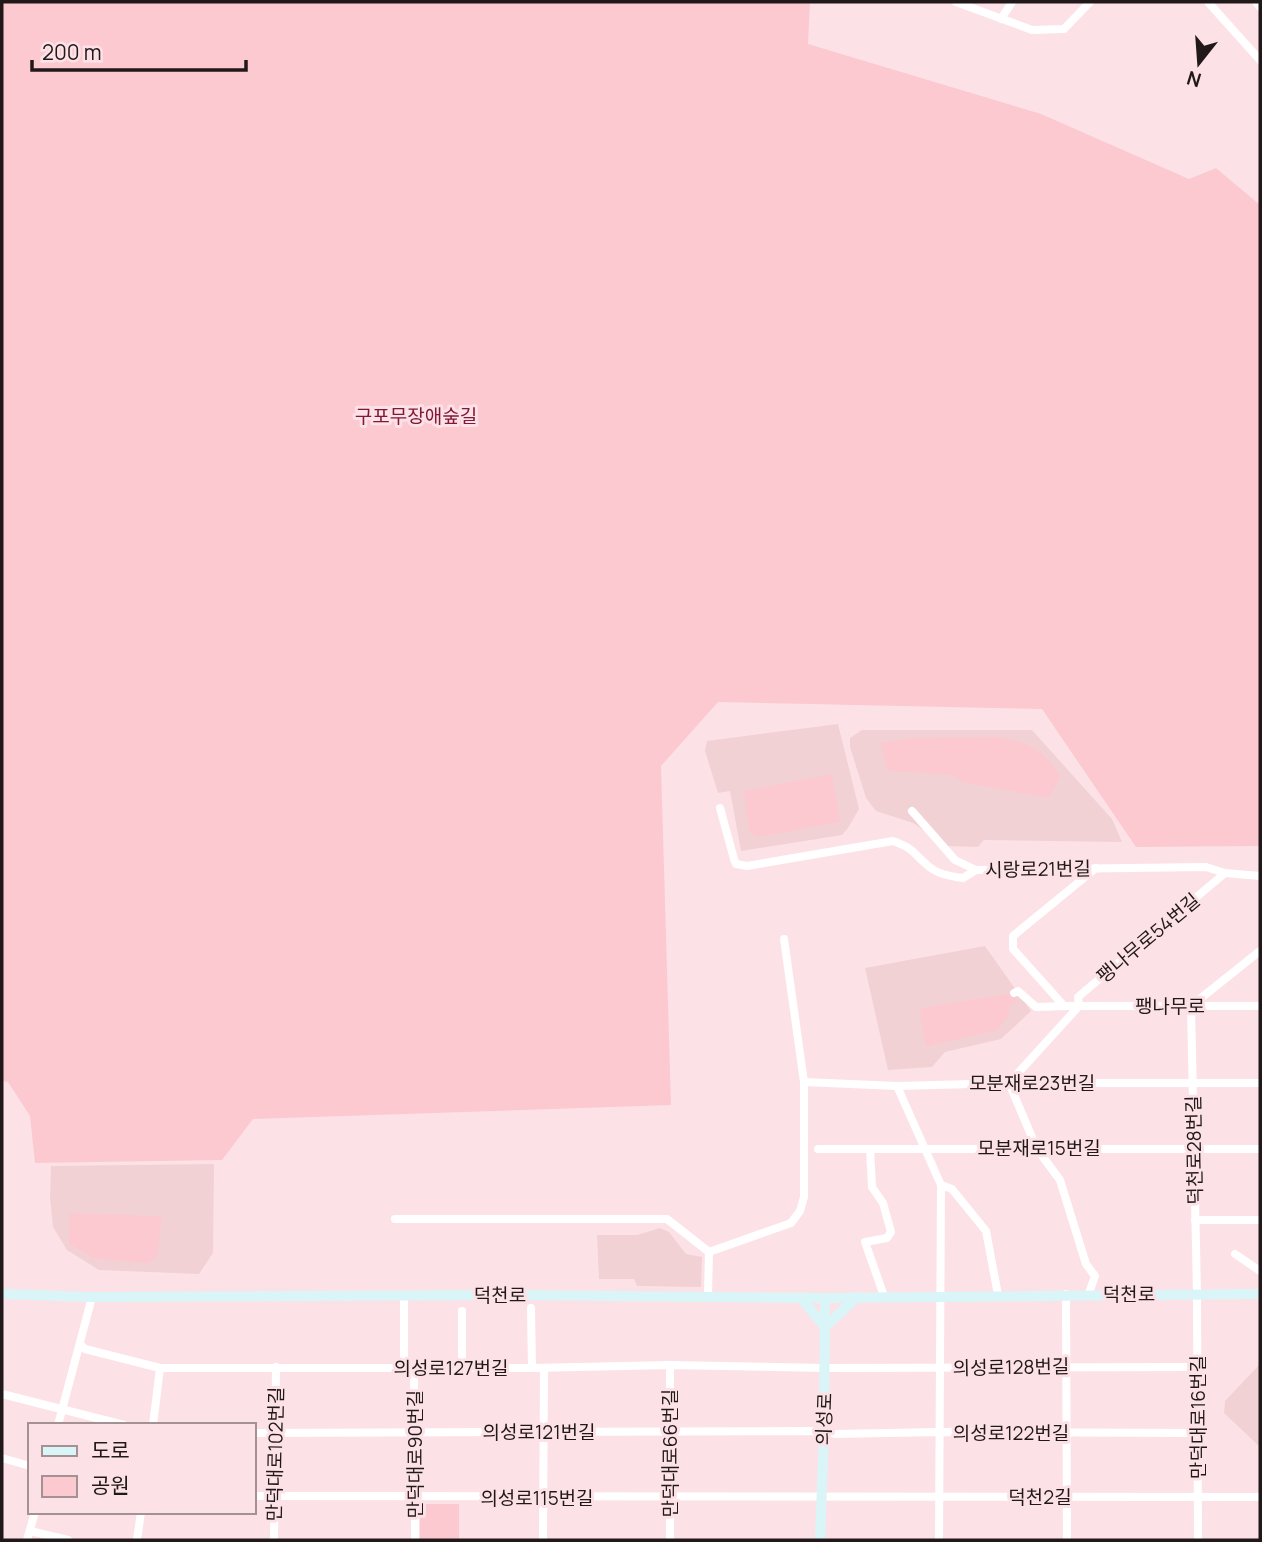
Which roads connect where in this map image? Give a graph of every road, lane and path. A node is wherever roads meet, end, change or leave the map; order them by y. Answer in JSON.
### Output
{"nodes":[{"id":1,"x":956,"y":2,"type":"edge"},
{"id":2,"x":1012,"y":2,"type":"edge"},
{"id":3,"x":1090,"y":2,"type":"edge"},
{"id":4,"x":1208,"y":2,"type":"edge"},
{"id":5,"x":1256,"y":2,"type":"edge"},
{"id":6,"x":1260,"y":6,"type":"edge"},
{"id":7,"x":1001,"y":19,"type":"junction"},
{"id":8,"x":1260,"y":60,"type":"edge"},
{"id":9,"x":720,"y":808,"type":"dead end"},
{"id":10,"x":912,"y":811,"type":"dead end"},
{"id":11,"x":1096,"y":868,"type":"junction"},
{"id":12,"x":976,"y":870,"type":"junction"},
{"id":13,"x":1224,"y":873,"type":"junction"},
{"id":14,"x":1260,"y":876,"type":"edge"},
{"id":15,"x":783,"y":939,"type":"dead end"},
{"id":16,"x":1260,"y":951,"type":"edge"},
{"id":17,"x":1014,"y":993,"type":"dead end"},
{"id":18,"x":1079,"y":1006,"type":"junction"},
{"id":19,"x":1191,"y":1006,"type":"junction"},
{"id":20,"x":1260,"y":1006,"type":"edge"},
{"id":21,"x":804,"y":1082,"type":"junction"},
{"id":22,"x":1009,"y":1083,"type":"junction"},
{"id":23,"x":1193,"y":1083,"type":"junction"},
{"id":24,"x":1260,"y":1083,"type":"edge"},
{"id":25,"x":897,"y":1086,"type":"junction"},
{"id":26,"x":924,"y":1148,"type":"junction"},
{"id":27,"x":818,"y":1149,"type":"dead end"},
{"id":28,"x":870,"y":1149,"type":"junction"},
{"id":29,"x":1037,"y":1149,"type":"junction"},
{"id":30,"x":1194,"y":1149,"type":"junction"},
{"id":31,"x":1260,"y":1149,"type":"edge"},
{"id":32,"x":941,"y":1185,"type":"junction"},
{"id":33,"x":395,"y":1219,"type":"dead end"},
{"id":34,"x":1195,"y":1220,"type":"junction"},
{"id":35,"x":1260,"y":1220,"type":"edge"},
{"id":36,"x":709,"y":1252,"type":"junction"},
{"id":37,"x":1235,"y":1254,"type":"dead end"},
{"id":38,"x":1260,"y":1271,"type":"edge"},
{"id":39,"x":1089,"y":1293,"type":"junction"},
{"id":40,"x":2,"y":1294,"type":"edge"},
{"id":41,"x":1066,"y":1294,"type":"junction"},
{"id":42,"x":1197,"y":1294,"type":"junction"},
{"id":43,"x":1260,"y":1294,"type":"edge"},
{"id":44,"x":998,"y":1295,"type":"junction"},
{"id":45,"x":404,"y":1296,"type":"junction"},
{"id":46,"x":708,"y":1296,"type":"junction"},
{"id":47,"x":884,"y":1296,"type":"junction"},
{"id":48,"x":92,"y":1297,"type":"junction"},
{"id":49,"x":800,"y":1297,"type":"junction"},
{"id":50,"x":825,"y":1297,"type":"junction"},
{"id":51,"x":857,"y":1297,"type":"junction"},
{"id":52,"x":940,"y":1297,"type":"junction"},
{"id":53,"x":531,"y":1308,"type":"dead end"},
{"id":54,"x":462,"y":1311,"type":"dead end"},
{"id":55,"x":825,"y":1326,"type":"junction"},
{"id":56,"x":80,"y":1345,"type":"junction"},
{"id":57,"x":670,"y":1365,"type":"junction"},
{"id":58,"x":1066,"y":1366,"type":"junction"},
{"id":59,"x":276,"y":1367,"type":"junction"},
{"id":60,"x":1197,"y":1367,"type":"junction"},
{"id":61,"x":160,"y":1368,"type":"junction"},
{"id":62,"x":532,"y":1368,"type":"junction"},
{"id":63,"x":544,"y":1368,"type":"junction"},
{"id":64,"x":825,"y":1368,"type":"junction"},
{"id":65,"x":939,"y":1368,"type":"junction"},
{"id":66,"x":404,"y":1369,"type":"junction"},
{"id":67,"x":414,"y":1369,"type":"junction"},
{"id":68,"x":462,"y":1369,"type":"junction"},
{"id":69,"x":2,"y":1394,"type":"edge"},
{"id":70,"x":62,"y":1409,"type":"junction"},
{"id":71,"x":58,"y":1423,"type":"edge"},
{"id":72,"x":116,"y":1423,"type":"edge"},
{"id":73,"x":153,"y":1423,"type":"edge"},
{"id":74,"x":670,"y":1431,"type":"junction"},
{"id":75,"x":824,"y":1431,"type":"junction"},
{"id":76,"x":544,"y":1432,"type":"junction"},
{"id":77,"x":939,"y":1432,"type":"junction"},
{"id":78,"x":256,"y":1433,"type":"edge"},
{"id":79,"x":274,"y":1433,"type":"junction"},
{"id":80,"x":414,"y":1433,"type":"junction"},
{"id":81,"x":1066,"y":1433,"type":"junction"},
{"id":82,"x":1198,"y":1433,"type":"junction"},
{"id":83,"x":2,"y":1458,"type":"edge"},
{"id":84,"x":28,"y":1465,"type":"edge"},
{"id":85,"x":256,"y":1496,"type":"edge"},
{"id":86,"x":275,"y":1496,"type":"junction"},
{"id":87,"x":415,"y":1497,"type":"junction"},
{"id":88,"x":670,"y":1497,"type":"junction"},
{"id":89,"x":820,"y":1497,"type":"junction"},
{"id":90,"x":939,"y":1497,"type":"junction"},
{"id":91,"x":1067,"y":1497,"type":"junction"},
{"id":92,"x":1198,"y":1497,"type":"junction"},
{"id":93,"x":1260,"y":1497,"type":"edge"},
{"id":94,"x":544,"y":1498,"type":"junction"},
{"id":95,"x":34,"y":1514,"type":"edge"},
{"id":96,"x":141,"y":1514,"type":"edge"},
{"id":97,"x":30,"y":1531,"type":"junction"},
{"id":98,"x":27,"y":1540,"type":"edge"},
{"id":99,"x":68,"y":1540,"type":"edge"},
{"id":100,"x":137,"y":1540,"type":"edge"},
{"id":101,"x":274,"y":1540,"type":"edge"},
{"id":102,"x":415,"y":1540,"type":"edge"},
{"id":103,"x":544,"y":1540,"type":"edge"},
{"id":104,"x":670,"y":1540,"type":"edge"},
{"id":105,"x":820,"y":1540,"type":"edge"},
{"id":106,"x":939,"y":1540,"type":"edge"},
{"id":107,"x":1067,"y":1540,"type":"edge"},
{"id":108,"x":1198,"y":1540,"type":"edge"}],
"edges":[{"from":1,"to":7,"type":"street"},
{"from":2,"to":7,"type":"street"},
{"from":3,"to":7,"type":"street"},
{"from":4,"to":8,"type":"street"},
{"from":5,"to":6,"type":"street"},
{"from":9,"to":12,"type":"street","name":"시랑로21번길"},
{"from":10,"to":12,"type":"street"},
{"from":11,"to":12,"type":"street","name":"시랑로21번길"},
{"from":11,"to":13,"type":"street","name":"시랑로21번길"},
{"from":11,"to":18,"type":"street","name":"팽나무로"},
{"from":13,"to":14,"type":"street","name":"시랑로21번길"},
{"from":13,"to":18,"type":"street","name":"팽나무로54번길"},
{"from":15,"to":21,"type":"street"},
{"from":16,"to":19,"type":"street"},
{"from":17,"to":18,"type":"street","name":"팽나무로"},
{"from":18,"to":19,"type":"street","name":"팽나무로"},
{"from":18,"to":22,"type":"street"},
{"from":19,"to":20,"type":"street","name":"팽나무로"},
{"from":19,"to":23,"type":"street","name":"덕천로28번길"},
{"from":21,"to":25,"type":"street","name":"모분재로23번길"},
{"from":21,"to":36,"type":"street"},
{"from":22,"to":23,"type":"street","name":"모분재로23번길"},
{"from":22,"to":25,"type":"street","name":"모분재로23번길"},
{"from":22,"to":29,"type":"street"},
{"from":23,"to":24,"type":"street","name":"모분재로23번길"},
{"from":23,"to":30,"type":"street","name":"덕천로28번길"},
{"from":25,"to":26,"type":"street"},
{"from":26,"to":28,"type":"street","name":"모분재로15번길"},
{"from":26,"to":29,"type":"street","name":"모분재로15번길"},
{"from":26,"to":32,"type":"street"},
{"from":27,"to":28,"type":"street","name":"모분재로15번길"},
{"from":28,"to":47,"type":"street"},
{"from":29,"to":30,"type":"street","name":"모분재로15번길"},
{"from":29,"to":39,"type":"street"},
{"from":30,"to":31,"type":"street","name":"모분재로15번길"},
{"from":30,"to":34,"type":"street","name":"덕천로28번길"},
{"from":32,"to":44,"type":"street"},
{"from":32,"to":52,"type":"street"},
{"from":33,"to":36,"type":"street"},
{"from":34,"to":35,"type":"street"},
{"from":34,"to":42,"type":"street","name":"덕천로28번길"},
{"from":36,"to":46,"type":"street"},
{"from":37,"to":38,"type":"street"},
{"from":39,"to":41,"type":"main road","name":"덕천로"},
{"from":39,"to":42,"type":"main road","name":"덕천로"},
{"from":40,"to":48,"type":"main road","name":"덕천로"},
{"from":41,"to":44,"type":"main road","name":"덕천로"},
{"from":41,"to":58,"type":"street"},
{"from":42,"to":43,"type":"main road","name":"덕천로"},
{"from":42,"to":60,"type":"street","name":"만덕대로16번길"},
{"from":44,"to":52,"type":"main road","name":"덕천로"},
{"from":45,"to":46,"type":"main road","name":"덕천로"},
{"from":45,"to":48,"type":"main road","name":"덕천로"},
{"from":45,"to":66,"type":"street","name":"만덕대로90번길"},
{"from":46,"to":49,"type":"main road","name":"덕천로"},
{"from":47,"to":51,"type":"main road","name":"덕천로"},
{"from":47,"to":52,"type":"main road","name":"덕천로"},
{"from":48,"to":56,"type":"street"},
{"from":49,"to":50,"type":"main road","name":"덕천로"},
{"from":49,"to":55,"type":"main road"},
{"from":50,"to":51,"type":"main road","name":"덕천로"},
{"from":50,"to":55,"type":"main road","name":"의성로"},
{"from":51,"to":55,"type":"main road"},
{"from":52,"to":65,"type":"street"},
{"from":53,"to":62,"type":"street"},
{"from":54,"to":68,"type":"street"},
{"from":55,"to":64,"type":"main road","name":"의성로"},
{"from":56,"to":61,"type":"street","name":"의성로127번길"},
{"from":56,"to":70,"type":"street"},
{"from":57,"to":63,"type":"street","name":"의성로127번길"},
{"from":57,"to":64,"type":"street","name":"의성로127번길"},
{"from":57,"to":74,"type":"street","name":"만덕대로66번길"},
{"from":58,"to":60,"type":"street","name":"의성로128번길"},
{"from":58,"to":65,"type":"street","name":"의성로128번길"},
{"from":58,"to":81,"type":"street"},
{"from":59,"to":61,"type":"street","name":"의성로127번길"},
{"from":59,"to":66,"type":"street","name":"의성로127번길"},
{"from":59,"to":79,"type":"street","name":"만덕대로102번길"},
{"from":60,"to":82,"type":"street","name":"만덕대로16번길"},
{"from":61,"to":73,"type":"street"},
{"from":62,"to":63,"type":"street","name":"의성로127번길"},
{"from":62,"to":68,"type":"street","name":"의성로127번길"},
{"from":63,"to":76,"type":"street"},
{"from":64,"to":65,"type":"street","name":"의성로128번길"},
{"from":64,"to":75,"type":"main road","name":"의성로"},
{"from":65,"to":77,"type":"street"},
{"from":66,"to":67,"type":"street","name":"의성로127번길"},
{"from":67,"to":68,"type":"street","name":"의성로127번길"},
{"from":67,"to":80,"type":"street","name":"만덕대로90번길"},
{"from":69,"to":70,"type":"street"},
{"from":70,"to":71,"type":"street"},
{"from":70,"to":72,"type":"street"},
{"from":74,"to":75,"type":"street","name":"의성로121번길"},
{"from":74,"to":76,"type":"street","name":"의성로121번길"},
{"from":74,"to":88,"type":"street","name":"만덕대로66번길"},
{"from":75,"to":77,"type":"street","name":"의성로122번길"},
{"from":75,"to":89,"type":"main road","name":"의성로"},
{"from":76,"to":80,"type":"street","name":"의성로121번길"},
{"from":76,"to":94,"type":"street"},
{"from":77,"to":81,"type":"street","name":"의성로122번길"},
{"from":77,"to":90,"type":"street"},
{"from":78,"to":79,"type":"street","name":"의성로121번길"},
{"from":79,"to":80,"type":"street","name":"의성로121번길"},
{"from":79,"to":86,"type":"street","name":"만덕대로102번길"},
{"from":80,"to":87,"type":"street","name":"만덕대로90번길"},
{"from":81,"to":82,"type":"street","name":"의성로122번길"},
{"from":81,"to":91,"type":"street"},
{"from":82,"to":92,"type":"street","name":"만덕대로16번길"},
{"from":83,"to":84,"type":"street"},
{"from":85,"to":86,"type":"street","name":"의성로115번길"},
{"from":86,"to":87,"type":"street","name":"의성로115번길"},
{"from":86,"to":101,"type":"street","name":"만덕대로102번길"},
{"from":87,"to":94,"type":"street","name":"의성로115번길"},
{"from":87,"to":102,"type":"street","name":"만덕대로90번길"},
{"from":88,"to":89,"type":"street","name":"의성로115번길"},
{"from":88,"to":94,"type":"street","name":"의성로115번길"},
{"from":88,"to":104,"type":"street","name":"만덕대로66번길"},
{"from":89,"to":90,"type":"street","name":"덕천2길"},
{"from":89,"to":105,"type":"main road","name":"의성로"},
{"from":90,"to":91,"type":"street","name":"덕천2길"},
{"from":90,"to":106,"type":"street"},
{"from":91,"to":92,"type":"street","name":"덕천2길"},
{"from":91,"to":107,"type":"street"},
{"from":92,"to":93,"type":"street","name":"덕천2길"},
{"from":92,"to":108,"type":"street","name":"만덕대로16번길"},
{"from":94,"to":103,"type":"street"},
{"from":95,"to":97,"type":"street"},
{"from":96,"to":100,"type":"street"},
{"from":97,"to":98,"type":"street"},
{"from":97,"to":99,"type":"street"}]}
